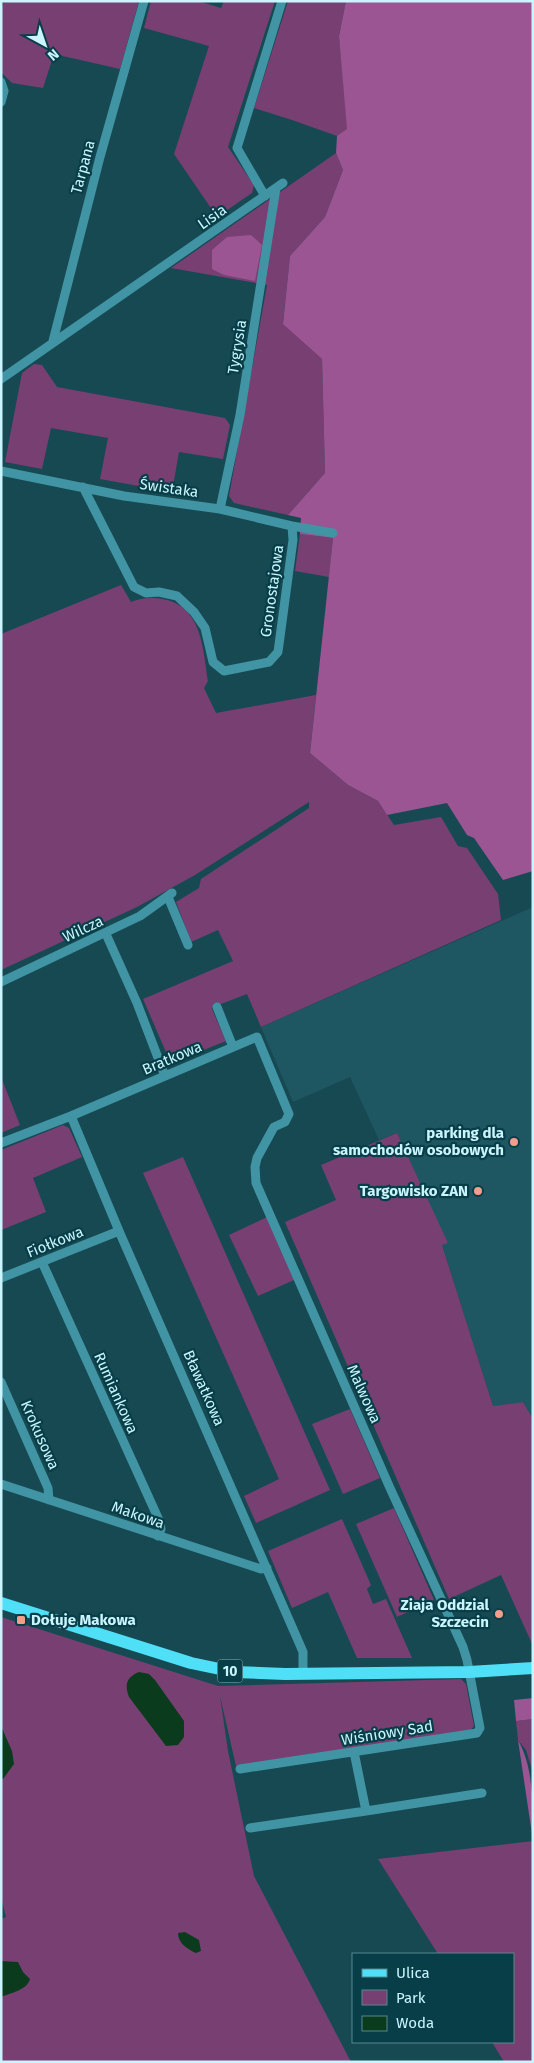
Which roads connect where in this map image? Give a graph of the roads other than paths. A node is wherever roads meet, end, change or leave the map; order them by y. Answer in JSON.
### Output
{"nodes":[{"id":1,"x":144,"y":1,"type":"edge"},
{"id":2,"x":282,"y":1,"type":"edge"},
{"id":3,"x":1,"y":82,"type":"edge"},
{"id":4,"x":1,"y":102,"type":"edge"},
{"id":5,"x":280,"y":186,"type":"joint"},
{"id":6,"x":265,"y":196,"type":"junction"},
{"id":7,"x":53,"y":341,"type":"junction"},
{"id":8,"x":1,"y":378,"type":"edge"},
{"id":9,"x":1,"y":471,"type":"edge"},
{"id":10,"x":82,"y":488,"type":"junction"},
{"id":11,"x":220,"y":509,"type":"junction"},
{"id":12,"x":292,"y":526,"type":"junction"},
{"id":13,"x":333,"y":533,"type":"dead end"},
{"id":14,"x":106,"y":934,"type":"junction"},
{"id":15,"x":188,"y":945,"type":"dead end"},
{"id":16,"x":1,"y":982,"type":"edge"},
{"id":17,"x":216,"y":1007,"type":"dead end"},
{"id":18,"x":233,"y":1047,"type":"junction"},
{"id":19,"x":165,"y":1076,"type":"junction"},
{"id":20,"x":71,"y":1116,"type":"junction"},
{"id":21,"x":274,"y":1127,"type":"joint"},
{"id":22,"x":1,"y":1142,"type":"edge"},
{"id":23,"x":119,"y":1231,"type":"junction"},
{"id":24,"x":42,"y":1262,"type":"junction"},
{"id":25,"x":1,"y":1278,"type":"edge"},
{"id":26,"x":1,"y":1382,"type":"edge"},
{"id":27,"x":1,"y":1484,"type":"edge"},
{"id":28,"x":49,"y":1500,"type":"junction"},
{"id":29,"x":158,"y":1536,"type":"junction"},
{"id":30,"x":267,"y":1568,"type":"junction"},
{"id":31,"x":1,"y":1603,"type":"edge"},
{"id":32,"x":533,"y":1668,"type":"edge"},
{"id":33,"x":470,"y":1672,"type":"junction"},
{"id":34,"x":303,"y":1673,"type":"junction"},
{"id":35,"x":354,"y":1752,"type":"junction"},
{"id":36,"x":240,"y":1769,"type":"dead end"},
{"id":37,"x":482,"y":1793,"type":"dead end"},
{"id":38,"x":366,"y":1811,"type":"junction"},
{"id":39,"x":250,"y":1828,"type":"dead end"}],
"edges":[{"from":1,"to":7,"type":"street","name":"Tarpana"},
{"from":2,"to":6,"type":"street"},
{"from":3,"to":4,"type":"street"},
{"from":5,"to":6,"type":"street","name":"Lisia"},
{"from":5,"to":11,"type":"street","name":"Tygrysia"},
{"from":6,"to":7,"type":"street","name":"Lisia"},
{"from":7,"to":8,"type":"street","name":"Lisia"},
{"from":9,"to":10,"type":"street","name":"Świstaka"},
{"from":10,"to":11,"type":"street","name":"Świstaka"},
{"from":10,"to":12,"type":"street","name":"Gronostajowa"},
{"from":11,"to":12,"type":"street","name":"Świstaka"},
{"from":12,"to":13,"type":"street","name":"Świstaka"},
{"from":14,"to":15,"type":"street","name":"Wilcza"},
{"from":14,"to":16,"type":"street","name":"Wilcza"},
{"from":14,"to":19,"type":"street"},
{"from":17,"to":18,"type":"street"},
{"from":18,"to":19,"type":"street","name":"Bratkowa"},
{"from":18,"to":21,"type":"street","name":"Bratkowa"},
{"from":19,"to":20,"type":"street","name":"Bratkowa"},
{"from":20,"to":22,"type":"street","name":"Bratkowa"},
{"from":20,"to":23,"type":"street","name":"Bławatkowa"},
{"from":21,"to":33,"type":"street","name":"Malwowa"},
{"from":23,"to":24,"type":"street","name":"Fiołkowa"},
{"from":23,"to":30,"type":"street","name":"Bławatkowa"},
{"from":24,"to":25,"type":"street","name":"Fiołkowa"},
{"from":24,"to":29,"type":"street","name":"Rumiankowa"},
{"from":26,"to":28,"type":"street","name":"Krokusowa"},
{"from":27,"to":28,"type":"street","name":"Makowa"},
{"from":28,"to":29,"type":"street","name":"Makowa"},
{"from":29,"to":30,"type":"street","name":"Makowa"},
{"from":30,"to":34,"type":"street","name":"Bławatkowa"},
{"from":31,"to":34,"type":"main road","number":"10"},
{"from":32,"to":33,"type":"main road","number":"10"},
{"from":33,"to":34,"type":"main road","number":"10"},
{"from":33,"to":35,"type":"street","name":"Wiśniowy Sad"},
{"from":35,"to":36,"type":"street","name":"Wiśniowy Sad"},
{"from":35,"to":38,"type":"street"},
{"from":37,"to":38,"type":"street"},
{"from":38,"to":39,"type":"street"}]}
